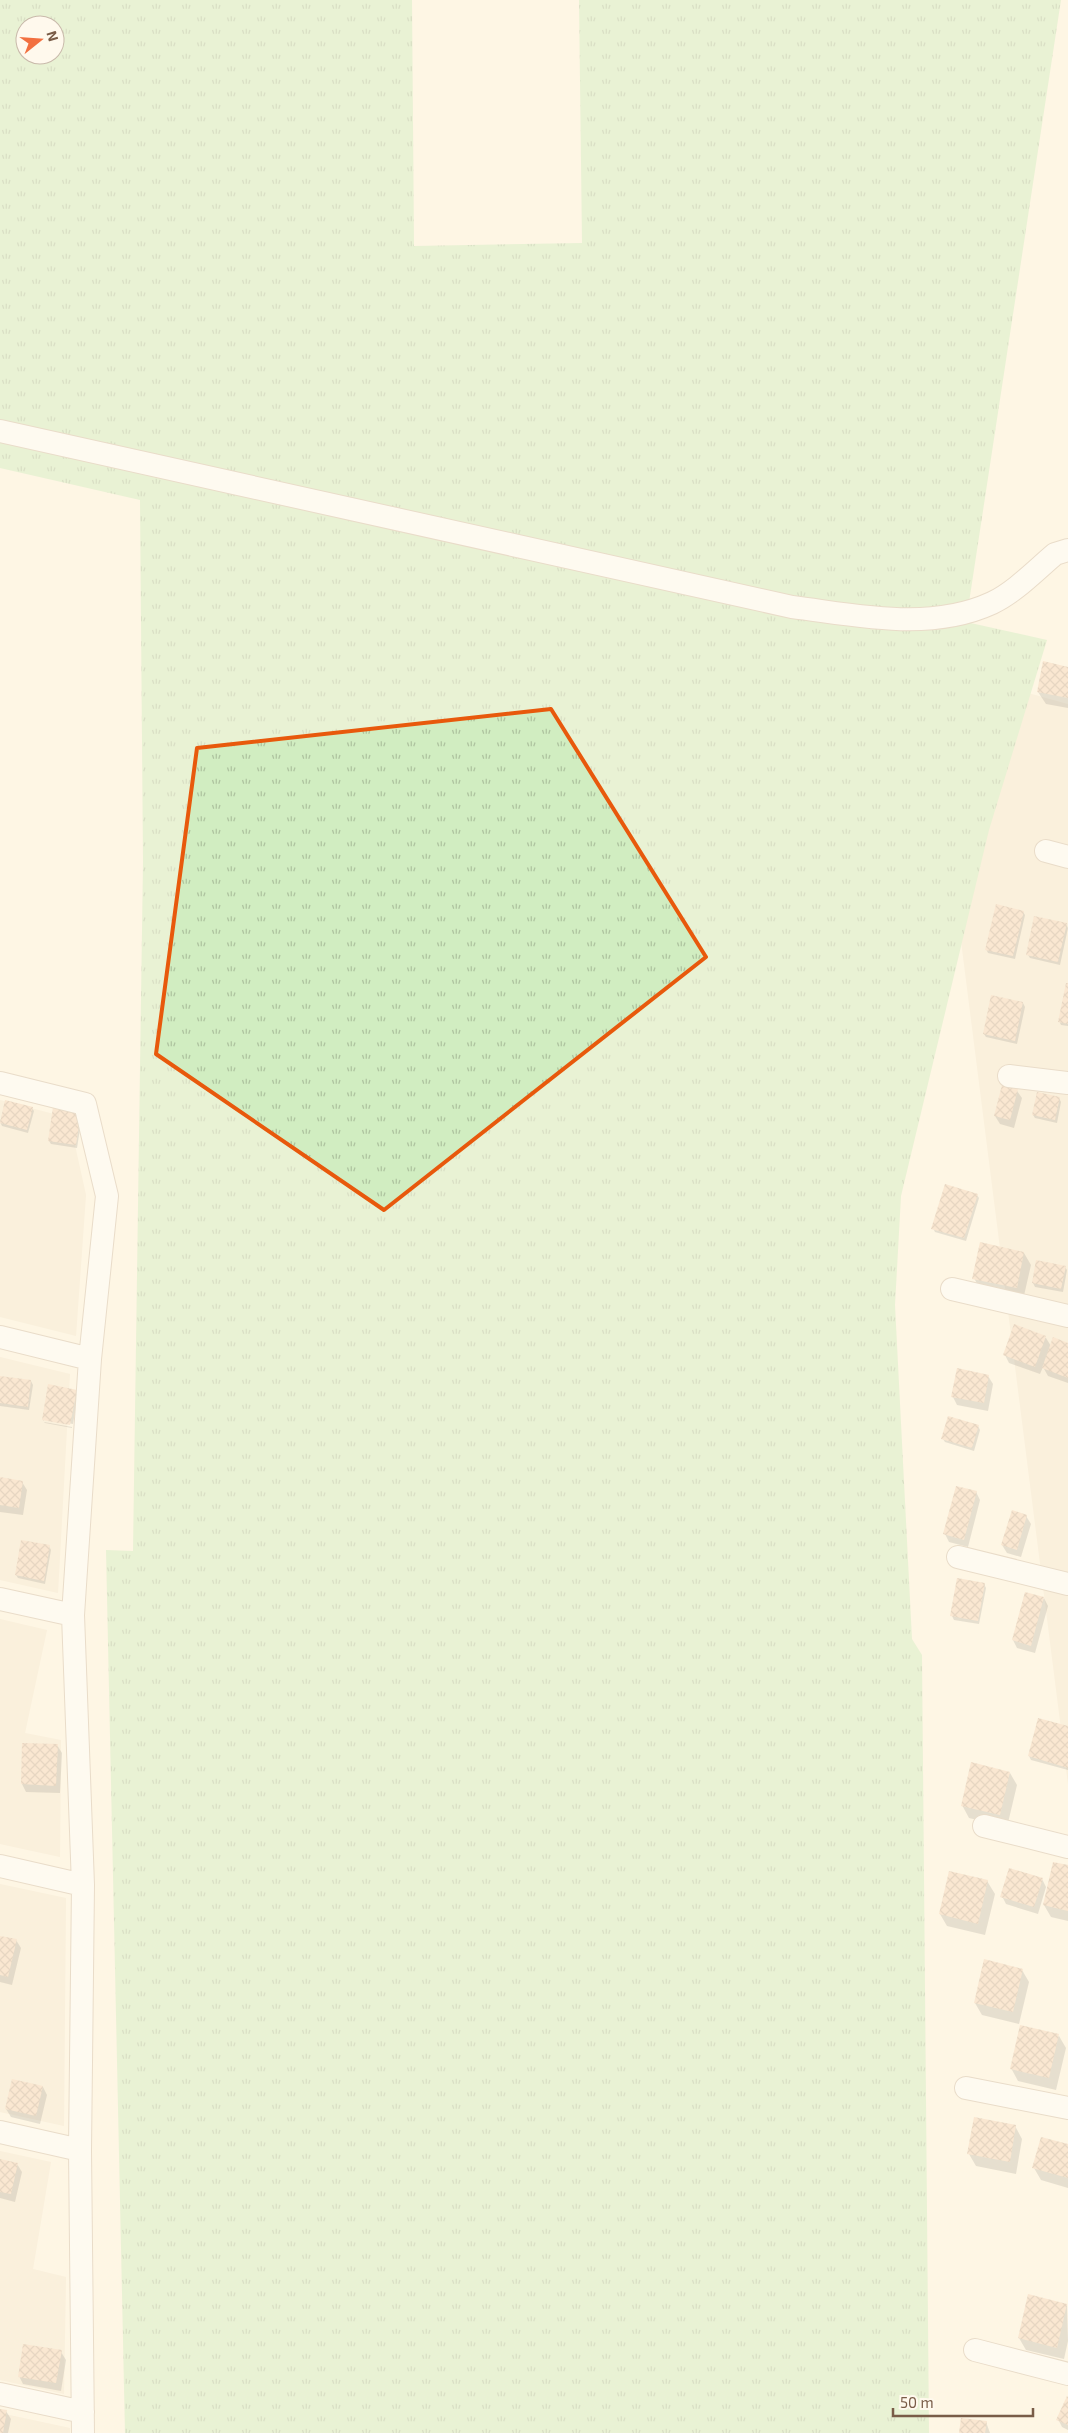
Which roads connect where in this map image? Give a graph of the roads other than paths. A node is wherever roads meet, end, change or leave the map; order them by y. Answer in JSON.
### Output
{"nodes":[{"id":1,"x":0,"y":431,"type":"edge"},
{"id":2,"x":1068,"y":550,"type":"edge"},
{"id":3,"x":1046,"y":851,"type":"dead end"},
{"id":4,"x":1068,"y":857,"type":"edge"},
{"id":5,"x":1009,"y":1076,"type":"dead end"},
{"id":6,"x":0,"y":1083,"type":"edge"},
{"id":7,"x":1068,"y":1083,"type":"edge"},
{"id":8,"x":952,"y":1289,"type":"dead end"},
{"id":9,"x":1068,"y":1316,"type":"edge"},
{"id":10,"x":0,"y":1337,"type":"edge"},
{"id":11,"x":90,"y":1359,"type":"junction"},
{"id":12,"x":958,"y":1557,"type":"dead end"},
{"id":13,"x":1068,"y":1584,"type":"edge"},
{"id":14,"x":0,"y":1599,"type":"edge"},
{"id":15,"x":73,"y":1615,"type":"junction"},
{"id":16,"x":984,"y":1826,"type":"dead end"},
{"id":17,"x":1068,"y":1847,"type":"edge"},
{"id":18,"x":0,"y":1866,"type":"edge"},
{"id":19,"x":83,"y":1885,"type":"junction"},
{"id":20,"x":966,"y":2088,"type":"dead end"},
{"id":21,"x":1068,"y":2108,"type":"edge"},
{"id":22,"x":0,"y":2132,"type":"edge"},
{"id":23,"x":80,"y":2150,"type":"junction"},
{"id":24,"x":975,"y":2350,"type":"dead end"},
{"id":25,"x":1068,"y":2374,"type":"edge"},
{"id":26,"x":0,"y":2394,"type":"edge"},
{"id":27,"x":83,"y":2422,"type":"edge"}],
"edges":[{"from":1,"to":2,"type":"street"},
{"from":3,"to":4,"type":"street"},
{"from":5,"to":7,"type":"street"},
{"from":6,"to":11,"type":"street"},
{"from":8,"to":9,"type":"street"},
{"from":10,"to":11,"type":"street"},
{"from":11,"to":15,"type":"street"},
{"from":12,"to":13,"type":"street"},
{"from":14,"to":15,"type":"street"},
{"from":15,"to":19,"type":"street"},
{"from":16,"to":17,"type":"street"},
{"from":18,"to":19,"type":"street"},
{"from":19,"to":23,"type":"street"},
{"from":20,"to":21,"type":"street"},
{"from":22,"to":23,"type":"street"},
{"from":23,"to":27,"type":"street"},
{"from":24,"to":25,"type":"street"},
{"from":26,"to":27,"type":"street"}]}
